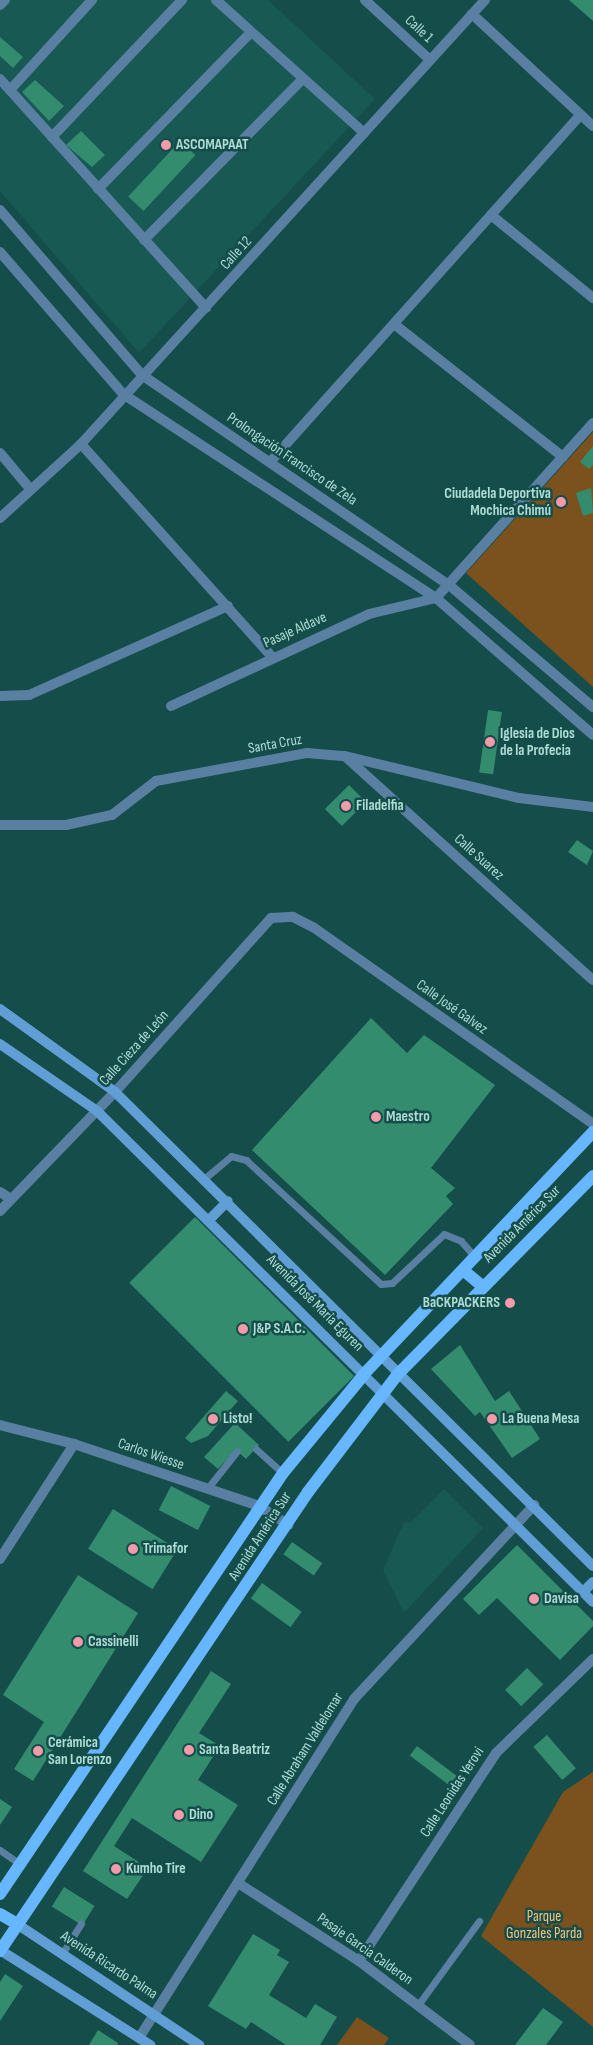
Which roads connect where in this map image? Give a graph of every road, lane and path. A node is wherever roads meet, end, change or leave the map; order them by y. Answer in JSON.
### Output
{"nodes":[{"id":1,"x":5,"y":0,"type":"edge"},
{"id":2,"x":92,"y":0,"type":"edge"},
{"id":3,"x":182,"y":0,"type":"edge"},
{"id":4,"x":216,"y":0,"type":"edge"},
{"id":5,"x":365,"y":0,"type":"edge"},
{"id":6,"x":485,"y":0,"type":"edge"},
{"id":7,"x":0,"y":5,"type":"edge"},
{"id":8,"x":472,"y":14,"type":"junction"},
{"id":9,"x":251,"y":32,"type":"junction"},
{"id":10,"x":430,"y":60,"type":"junction"},
{"id":11,"x":0,"y":79,"type":"edge"},
{"id":12,"x":303,"y":79,"type":"junction"},
{"id":13,"x":10,"y":90,"type":"junction"},
{"id":14,"x":580,"y":115,"type":"junction"},
{"id":15,"x":593,"y":126,"type":"edge"},
{"id":16,"x":364,"y":133,"type":"junction"},
{"id":17,"x":52,"y":138,"type":"junction"},
{"id":18,"x":98,"y":188,"type":"junction"},
{"id":19,"x":0,"y":210,"type":"edge"},
{"id":20,"x":490,"y":216,"type":"junction"},
{"id":21,"x":144,"y":240,"type":"junction"},
{"id":22,"x":0,"y":252,"type":"edge"},
{"id":23,"x":593,"y":298,"type":"edge"},
{"id":24,"x":206,"y":308,"type":"junction"},
{"id":25,"x":394,"y":324,"type":"junction"},
{"id":26,"x":142,"y":375,"type":"junction"},
{"id":27,"x":123,"y":394,"type":"junction"},
{"id":28,"x":593,"y":423,"type":"edge"},
{"id":29,"x":81,"y":444,"type":"junction"},
{"id":30,"x":0,"y":453,"type":"edge"},
{"id":31,"x":563,"y":457,"type":"junction"},
{"id":32,"x":271,"y":461,"type":"junction"},
{"id":33,"x":31,"y":490,"type":"junction"},
{"id":34,"x":0,"y":518,"type":"edge"},
{"id":35,"x":449,"y":585,"type":"junction"},
{"id":36,"x":436,"y":598,"type":"junction"},
{"id":37,"x":228,"y":606,"type":"junction"},
{"id":38,"x":271,"y":656,"type":"junction"},
{"id":39,"x":0,"y":696,"type":"edge"},
{"id":40,"x":171,"y":706,"type":"dead end"},
{"id":41,"x":593,"y":707,"type":"edge"},
{"id":42,"x":593,"y":735,"type":"edge"},
{"id":43,"x":345,"y":756,"type":"junction"},
{"id":44,"x":593,"y":807,"type":"edge"},
{"id":45,"x":0,"y":825,"type":"edge"},
{"id":46,"x":293,"y":917,"type":"joint"},
{"id":47,"x":593,"y":980,"type":"edge"},
{"id":48,"x":0,"y":1009,"type":"edge"},
{"id":49,"x":0,"y":1044,"type":"edge"},
{"id":50,"x":115,"y":1092,"type":"junction"},
{"id":51,"x":97,"y":1111,"type":"junction"},
{"id":52,"x":593,"y":1124,"type":"edge"},
{"id":53,"x":593,"y":1132,"type":"edge"},
{"id":54,"x":593,"y":1176,"type":"edge"},
{"id":55,"x":205,"y":1178,"type":"junction"},
{"id":56,"x":0,"y":1192,"type":"edge"},
{"id":57,"x":12,"y":1199,"type":"junction"},
{"id":58,"x":228,"y":1201,"type":"junction"},
{"id":59,"x":0,"y":1211,"type":"edge"},
{"id":60,"x":210,"y":1219,"type":"junction"},
{"id":61,"x":475,"y":1257,"type":"junction"},
{"id":62,"x":463,"y":1270,"type":"junction"},
{"id":63,"x":483,"y":1287,"type":"junction"},
{"id":64,"x":382,"y":1356,"type":"junction"},
{"id":65,"x":365,"y":1373,"type":"junction"},
{"id":66,"x":398,"y":1374,"type":"junction"},
{"id":67,"x":384,"y":1393,"type":"junction"},
{"id":68,"x":0,"y":1425,"type":"edge"},
{"id":69,"x":74,"y":1444,"type":"junction"},
{"id":70,"x":256,"y":1449,"type":"dead end"},
{"id":71,"x":237,"y":1451,"type":"dead end"},
{"id":72,"x":283,"y":1473,"type":"junction"},
{"id":73,"x":207,"y":1489,"type":"junction"},
{"id":74,"x":534,"y":1504,"type":"junction"},
{"id":75,"x":259,"y":1506,"type":"junction"},
{"id":76,"x":514,"y":1524,"type":"junction"},
{"id":77,"x":288,"y":1525,"type":"junction"},
{"id":78,"x":0,"y":1559,"type":"edge"},
{"id":79,"x":593,"y":1566,"type":"edge"},
{"id":80,"x":593,"y":1582,"type":"edge"},
{"id":81,"x":583,"y":1592,"type":"junction"},
{"id":82,"x":593,"y":1602,"type":"edge"},
{"id":83,"x":593,"y":1659,"type":"edge"},
{"id":84,"x":0,"y":1850,"type":"edge"},
{"id":85,"x":20,"y":1864,"type":"junction"},
{"id":86,"x":238,"y":1883,"type":"junction"},
{"id":87,"x":0,"y":1894,"type":"edge"},
{"id":88,"x":0,"y":1914,"type":"edge"},
{"id":89,"x":479,"y":1921,"type":"dead end"},
{"id":90,"x":17,"y":1924,"type":"junction"},
{"id":91,"x":81,"y":1924,"type":"dead end"},
{"id":92,"x":0,"y":1950,"type":"edge"},
{"id":93,"x":62,"y":1954,"type":"junction"},
{"id":94,"x":360,"y":1961,"type":"junction"},
{"id":95,"x":418,"y":2005,"type":"junction"},
{"id":96,"x":154,"y":2014,"type":"junction"},
{"id":97,"x":140,"y":2038,"type":"junction"},
{"id":98,"x":150,"y":2045,"type":"edge"},
{"id":99,"x":199,"y":2045,"type":"edge"},
{"id":100,"x":470,"y":2045,"type":"edge"}],
"edges":[{"from":1,"to":7,"type":"street"},
{"from":2,"to":13,"type":"street"},
{"from":3,"to":17,"type":"street"},
{"from":4,"to":9,"type":"street"},
{"from":5,"to":10,"type":"street","name":"Calle 1"},
{"from":6,"to":8,"type":"street","name":"Calle 12"},
{"from":8,"to":10,"type":"street","name":"Calle 12"},
{"from":8,"to":14,"type":"street"},
{"from":9,"to":12,"type":"street"},
{"from":9,"to":18,"type":"street"},
{"from":10,"to":16,"type":"street","name":"Calle 12"},
{"from":11,"to":13,"type":"street"},
{"from":12,"to":16,"type":"street"},
{"from":12,"to":21,"type":"street"},
{"from":13,"to":17,"type":"street"},
{"from":14,"to":15,"type":"street"},
{"from":14,"to":20,"type":"street"},
{"from":16,"to":24,"type":"street","name":"Calle 12"},
{"from":17,"to":18,"type":"street"},
{"from":18,"to":21,"type":"street"},
{"from":19,"to":26,"type":"street","name":"Prolongación Francisco de Zela"},
{"from":20,"to":23,"type":"street"},
{"from":20,"to":25,"type":"street"},
{"from":21,"to":24,"type":"street"},
{"from":22,"to":27,"type":"street"},
{"from":24,"to":26,"type":"street","name":"Calle 12"},
{"from":25,"to":31,"type":"street"},
{"from":25,"to":32,"type":"street"},
{"from":26,"to":27,"type":"street","name":"Calle 12"},
{"from":26,"to":32,"type":"street","name":"Prolongación Francisco de Zela"},
{"from":27,"to":29,"type":"street","name":"Calle 12"},
{"from":27,"to":36,"type":"street"},
{"from":28,"to":31,"type":"street"},
{"from":29,"to":33,"type":"street","name":"Calle 12"},
{"from":29,"to":37,"type":"street"},
{"from":30,"to":33,"type":"street"},
{"from":31,"to":35,"type":"street"},
{"from":32,"to":35,"type":"street","name":"Prolongación Francisco de Zela"},
{"from":33,"to":34,"type":"street","name":"Calle 12"},
{"from":35,"to":36,"type":"street"},
{"from":35,"to":41,"type":"street","name":"Prolongación Francisco de Zela"},
{"from":36,"to":38,"type":"street","name":"Pasaje Aldave"},
{"from":36,"to":42,"type":"street"},
{"from":37,"to":38,"type":"street"},
{"from":37,"to":39,"type":"street"},
{"from":38,"to":40,"type":"street","name":"Pasaje Aldave"},
{"from":43,"to":44,"type":"street","name":"Santa Cruz"},
{"from":43,"to":45,"type":"street","name":"Santa Cruz"},
{"from":43,"to":47,"type":"street","name":"Calle Suarez"},
{"from":46,"to":50,"type":"street","name":"Calle Cieza de León"},
{"from":46,"to":52,"type":"street","name":"Calle José Galvez"},
{"from":48,"to":50,"type":"main road","name":"Avenida José María Eguren"},
{"from":49,"to":51,"type":"main road","name":"Avenida José María Eguren"},
{"from":50,"to":51,"type":"street","name":"Calle Cieza de León"},
{"from":50,"to":55,"type":"main road","name":"Avenida José María Eguren"},
{"from":51,"to":57,"type":"street","name":"Calle Cieza de León"},
{"from":51,"to":60,"type":"main road","name":"Avenida José María Eguren"},
{"from":53,"to":61,"type":"main road","name":"Avenida América Sur"},
{"from":54,"to":63,"type":"main road","name":"Avenida América Sur"},
{"from":55,"to":58,"type":"main road","name":"Avenida José María Eguren"},
{"from":55,"to":61,"type":"lane"},
{"from":56,"to":57,"type":"street"},
{"from":57,"to":59,"type":"street","name":"Calle Cieza de León"},
{"from":58,"to":60,"type":"main road"},
{"from":58,"to":64,"type":"main road","name":"Avenida José María Eguren"},
{"from":60,"to":65,"type":"main road","name":"Avenida José María Eguren"},
{"from":61,"to":62,"type":"main road","name":"Avenida América Sur"},
{"from":62,"to":63,"type":"main road"},
{"from":62,"to":64,"type":"main road","name":"Avenida América Sur"},
{"from":63,"to":66,"type":"main road","name":"Avenida América Sur"},
{"from":64,"to":65,"type":"main road","name":"Avenida América Sur"},
{"from":64,"to":66,"type":"main road","name":"Avenida José María Eguren"},
{"from":65,"to":67,"type":"main road","name":"Avenida José María Eguren"},
{"from":65,"to":72,"type":"main road","name":"Avenida América Sur"},
{"from":66,"to":67,"type":"main road","name":"Avenida América Sur"},
{"from":66,"to":74,"type":"main road","name":"Avenida José María Eguren"},
{"from":67,"to":76,"type":"main road","name":"Avenida José María Eguren"},
{"from":67,"to":77,"type":"main road","name":"Avenida América Sur"},
{"from":68,"to":69,"type":"street","name":"Carlos Wiesse"},
{"from":69,"to":73,"type":"street","name":"Carlos Wiesse"},
{"from":69,"to":78,"type":"street"},
{"from":70,"to":72,"type":"lane"},
{"from":71,"to":73,"type":"lane"},
{"from":72,"to":75,"type":"main road","name":"Avenida América Sur"},
{"from":73,"to":75,"type":"street","name":"Carlos Wiesse"},
{"from":74,"to":76,"type":"street","name":"Calle Abraham Valdelomar"},
{"from":74,"to":79,"type":"main road","name":"Avenida José María Eguren"},
{"from":75,"to":77,"type":"street","name":"Carlos Wiesse"},
{"from":75,"to":85,"type":"main road","name":"Avenida América Sur"},
{"from":76,"to":81,"type":"main road","name":"Avenida José María Eguren"},
{"from":76,"to":86,"type":"street","name":"Calle Abraham Valdelomar"},
{"from":77,"to":90,"type":"main road","name":"Avenida América Sur"},
{"from":80,"to":81,"type":"main road"},
{"from":81,"to":82,"type":"main road","name":"Avenida José María Eguren"},
{"from":83,"to":94,"type":"street","name":"Calle Leonidas Yerovi"},
{"from":84,"to":85,"type":"lane"},
{"from":85,"to":87,"type":"main road","name":"Avenida América Sur"},
{"from":86,"to":94,"type":"street","name":"Pasaje Garcia Calderon"},
{"from":86,"to":96,"type":"street","name":"Calle Abraham Valdelomar"},
{"from":88,"to":90,"type":"main road","name":"Avenida Ricardo Palma"},
{"from":89,"to":95,"type":"lane"},
{"from":90,"to":92,"type":"main road","name":"Avenida América Sur"},
{"from":90,"to":93,"type":"main road","name":"Avenida Ricardo Palma"},
{"from":91,"to":93,"type":"lane"},
{"from":92,"to":97,"type":"main road"},
{"from":93,"to":96,"type":"main road","name":"Avenida Ricardo Palma"},
{"from":94,"to":95,"type":"street","name":"Pasaje Garcia Calderon"},
{"from":95,"to":100,"type":"street","name":"Pasaje Garcia Calderon"},
{"from":96,"to":97,"type":"street","name":"Calle Abraham Valdelomar"},
{"from":96,"to":99,"type":"main road","name":"Avenida Ricardo Palma"},
{"from":97,"to":98,"type":"main road"}]}
